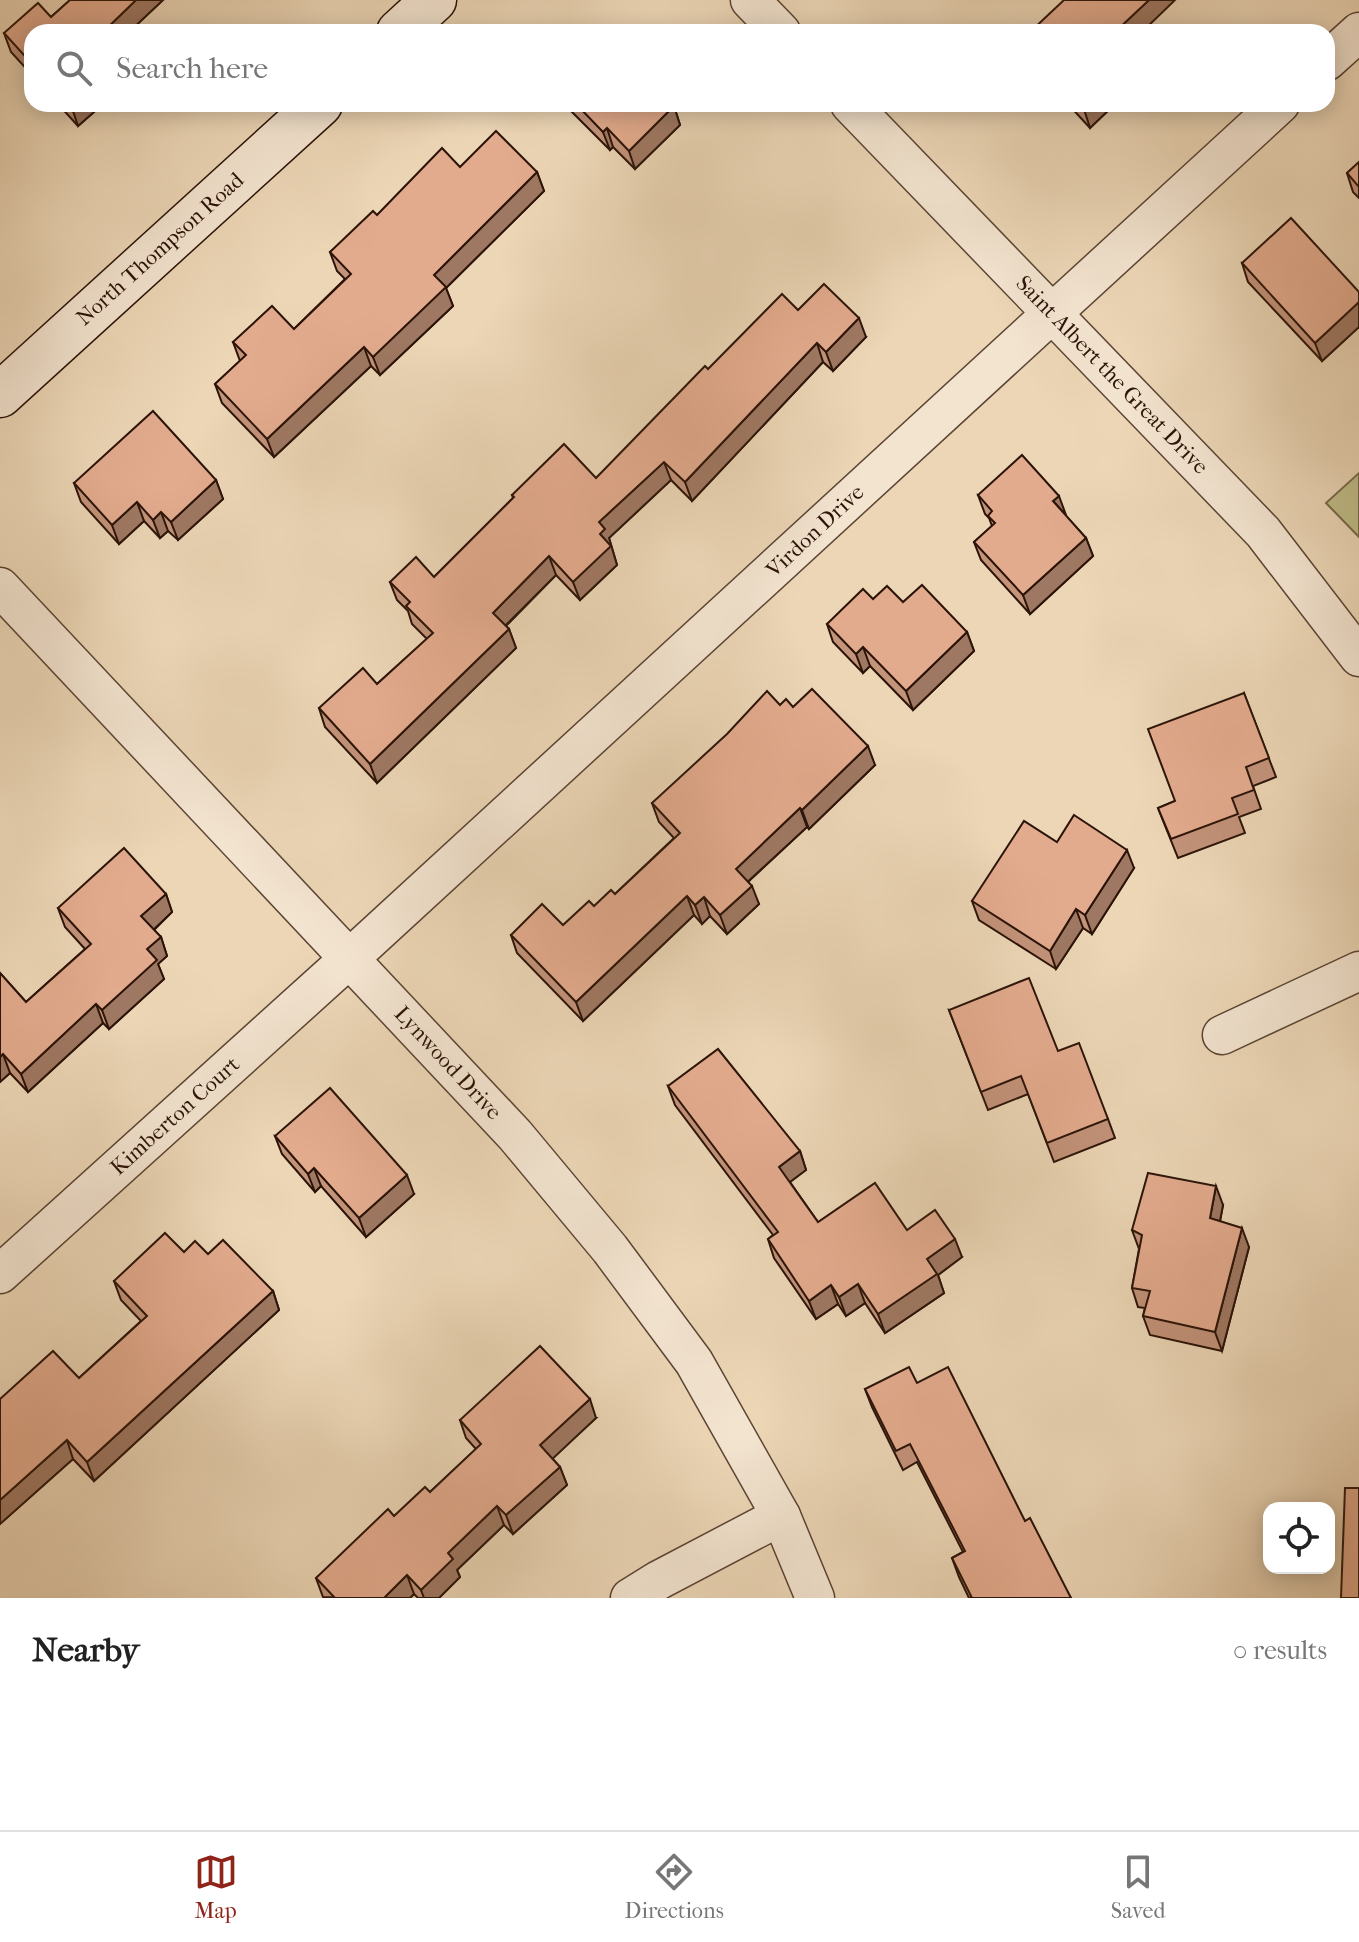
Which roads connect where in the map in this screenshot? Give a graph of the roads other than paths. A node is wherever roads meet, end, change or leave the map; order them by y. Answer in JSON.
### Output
{"nodes":[{"id":1,"x":434,"y":0,"type":"edge"},
{"id":2,"x":750,"y":0,"type":"edge"},
{"id":3,"x":408,"y":24,"type":"edge"},
{"id":4,"x":773,"y":24,"type":"edge"},
{"id":5,"x":1359,"y":32,"type":"edge"},
{"id":6,"x":1335,"y":54,"type":"edge"},
{"id":7,"x":311,"y":112,"type":"edge"},
{"id":8,"x":858,"y":112,"type":"edge"},
{"id":9,"x":1271,"y":112,"type":"edge"},
{"id":10,"x":1052,"y":313,"type":"junction"},
{"id":11,"x":0,"y":395,"type":"edge"},
{"id":12,"x":0,"y":587,"type":"edge"},
{"id":13,"x":1359,"y":657,"type":"edge"},
{"id":14,"x":351,"y":957,"type":"junction"},
{"id":15,"x":1359,"y":971,"type":"edge"},
{"id":16,"x":1222,"y":1035,"type":"dead end"},
{"id":17,"x":0,"y":1274,"type":"edge"},
{"id":18,"x":781,"y":1516,"type":"junction"},
{"id":19,"x":630,"y":1598,"type":"edge"},
{"id":20,"x":815,"y":1598,"type":"edge"}],
"edges":[{"from":1,"to":3,"type":"street"},
{"from":2,"to":4,"type":"street"},
{"from":5,"to":6,"type":"street"},
{"from":7,"to":11,"type":"street","name":"North Thompson Road"},
{"from":8,"to":10,"type":"street","name":"Saint Albert the Great Drive"},
{"from":9,"to":10,"type":"street","name":"Virdon Drive"},
{"from":10,"to":13,"type":"street","name":"Saint Albert the Great Drive"},
{"from":10,"to":14,"type":"street","name":"Virdon Drive"},
{"from":12,"to":14,"type":"street","name":"Lynwood Drive"},
{"from":14,"to":17,"type":"street","name":"Kimberton Court"},
{"from":14,"to":18,"type":"street","name":"Lynwood Drive"},
{"from":15,"to":16,"type":"street"},
{"from":18,"to":19,"type":"street"},
{"from":18,"to":20,"type":"street","name":"Lynwood Drive"}]}
